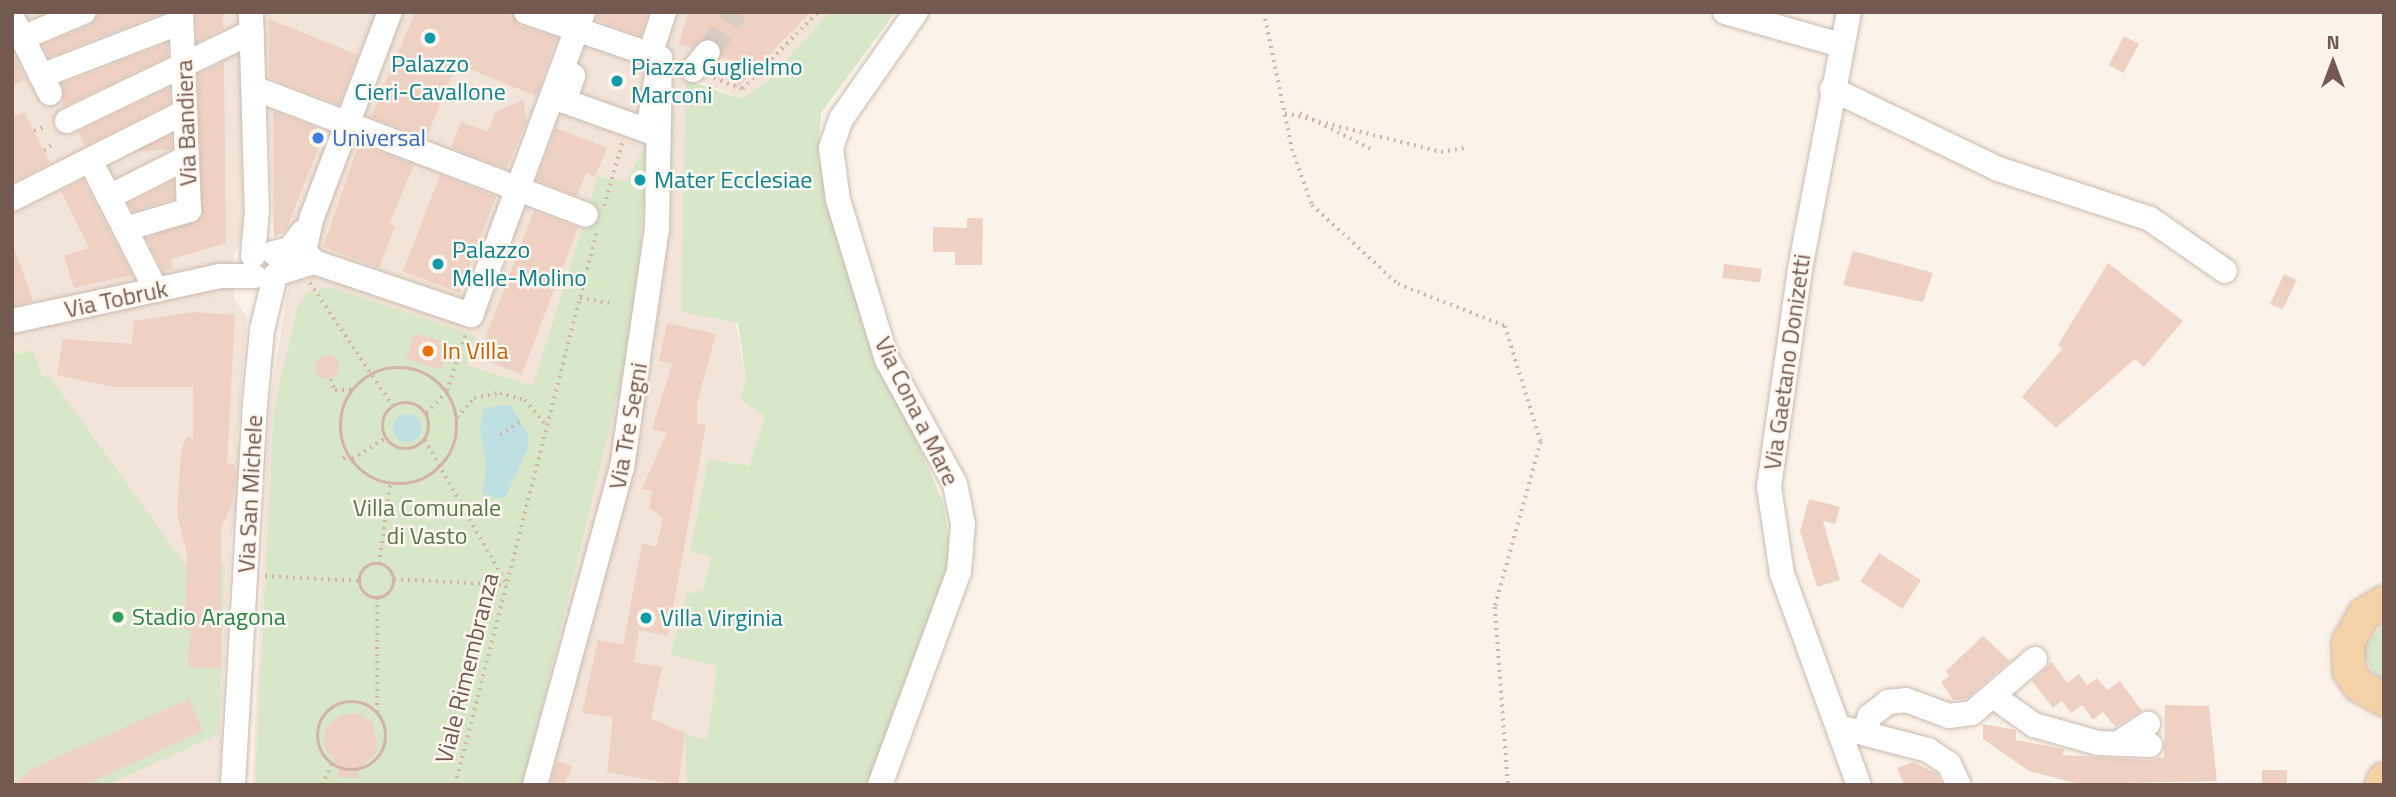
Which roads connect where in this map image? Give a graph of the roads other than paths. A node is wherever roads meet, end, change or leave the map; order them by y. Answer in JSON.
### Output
{"nodes":[{"id":1,"x":84,"y":12,"type":"edge"},
{"id":2,"x":390,"y":12,"type":"edge"},
{"id":3,"x":526,"y":12,"type":"edge"},
{"id":4,"x":664,"y":12,"type":"edge"},
{"id":5,"x":916,"y":12,"type":"edge"},
{"id":6,"x":1726,"y":12,"type":"edge"},
{"id":7,"x":1849,"y":12,"type":"edge"},
{"id":8,"x":181,"y":17,"type":"edge"},
{"id":9,"x":251,"y":22,"type":"edge"},
{"id":10,"x":583,"y":26,"type":"edge"},
{"id":11,"x":17,"y":28,"type":"edge"},
{"id":12,"x":1841,"y":45,"type":"junction"},
{"id":13,"x":655,"y":56,"type":"junction"},
{"id":14,"x":184,"y":64,"type":"junction"},
{"id":15,"x":254,"y":88,"type":"junction"},
{"id":16,"x":1832,"y":89,"type":"junction"},
{"id":17,"x":185,"y":112,"type":"junction"},
{"id":18,"x":345,"y":123,"type":"junction"},
{"id":19,"x":56,"y":124,"type":"road end"},
{"id":20,"x":186,"y":158,"type":"junction"},
{"id":21,"x":88,"y":163,"type":"junction"},
{"id":22,"x":516,"y":189,"type":"junction"},
{"id":23,"x":108,"y":197,"type":"junction"},
{"id":24,"x":12,"y":199,"type":"edge"},
{"id":25,"x":586,"y":215,"type":"dead end"},
{"id":26,"x":125,"y":229,"type":"junction"},
{"id":27,"x":276,"y":251,"type":"junction"},
{"id":28,"x":2225,"y":271,"type":"dead end"},
{"id":29,"x":156,"y":290,"type":"junction"},
{"id":30,"x":12,"y":321,"type":"edge"},
{"id":31,"x":2384,"y":602,"type":"edge"},
{"id":32,"x":2035,"y":659,"type":"dead end"},
{"id":33,"x":1996,"y":698,"type":"junction"},
{"id":34,"x":2384,"y":700,"type":"edge"},
{"id":35,"x":1836,"y":726,"type":"junction"},
{"id":36,"x":1864,"y":733,"type":"junction"},
{"id":37,"x":2149,"y":735,"type":"dead end"},
{"id":38,"x":2384,"y":779,"type":"edge"},
{"id":39,"x":233,"y":785,"type":"edge"},
{"id":40,"x":535,"y":785,"type":"edge"},
{"id":41,"x":880,"y":785,"type":"edge"},
{"id":42,"x":1859,"y":785,"type":"edge"},
{"id":43,"x":1959,"y":785,"type":"edge"},
{"id":44,"x":2381,"y":785,"type":"edge"}],
"edges":[{"from":1,"to":11,"type":"street"},
{"from":2,"to":18,"type":"street"},
{"from":3,"to":10,"type":"street"},
{"from":4,"to":13,"type":"street"},
{"from":5,"to":41,"type":"street","name":"Via Cona a Mare"},
{"from":6,"to":12,"type":"street"},
{"from":7,"to":12,"type":"street","name":"Via Gaetano Donizetti"},
{"from":8,"to":11,"type":"street"},
{"from":8,"to":14,"type":"street","name":"Via Bandiera"},
{"from":9,"to":14,"type":"street"},
{"from":9,"to":15,"type":"street"},
{"from":10,"to":13,"type":"street"},
{"from":10,"to":13,"type":"street"},
{"from":10,"to":22,"type":"street"},
{"from":12,"to":16,"type":"street","name":"Via Gaetano Donizetti"},
{"from":13,"to":40,"type":"street","name":"Via Tre Segni"},
{"from":14,"to":17,"type":"street","name":"Via Bandiera"},
{"from":14,"to":19,"type":"street"},
{"from":15,"to":18,"type":"street"},
{"from":15,"to":27,"type":"street"},
{"from":16,"to":28,"type":"street"},
{"from":16,"to":35,"type":"street","name":"Via Gaetano Donizetti"},
{"from":17,"to":20,"type":"street","name":"Via Bandiera"},
{"from":17,"to":21,"type":"street"},
{"from":18,"to":22,"type":"street"},
{"from":18,"to":27,"type":"street"},
{"from":20,"to":23,"type":"street"},
{"from":20,"to":26,"type":"street","name":"Via Bandiera"},
{"from":21,"to":23,"type":"street"},
{"from":21,"to":24,"type":"street"},
{"from":22,"to":25,"type":"street"},
{"from":22,"to":27,"type":"street","name":"Via Tobruk"},
{"from":23,"to":26,"type":"street"},
{"from":26,"to":29,"type":"street"},
{"from":27,"to":29,"type":"street","name":"Via Tobruk"},
{"from":27,"to":39,"type":"street","name":"Via San Michele"},
{"from":29,"to":30,"type":"street","name":"Via Tobruk"},
{"from":31,"to":34,"type":"main road"},
{"from":32,"to":33,"type":"street"},
{"from":33,"to":36,"type":"street"},
{"from":33,"to":37,"type":"street"},
{"from":35,"to":36,"type":"street"},
{"from":35,"to":42,"type":"street","name":"Via Gaetano Donizetti"},
{"from":36,"to":43,"type":"street"},
{"from":38,"to":44,"type":"main road"}]}
